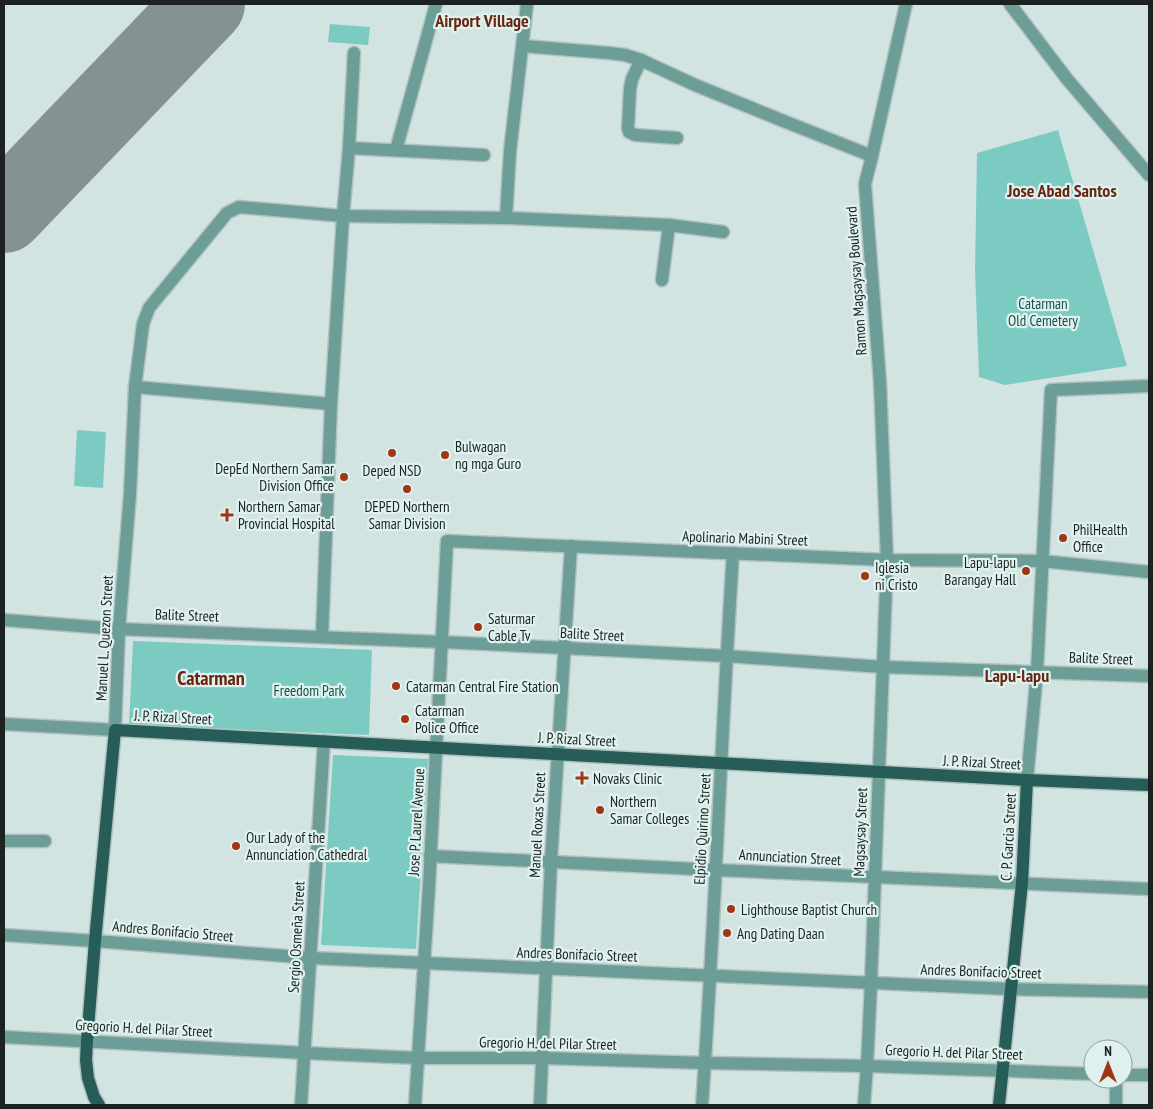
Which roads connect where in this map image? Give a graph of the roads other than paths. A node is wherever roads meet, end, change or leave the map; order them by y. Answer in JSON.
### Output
{"nodes":[{"id":1,"x":436,"y":4,"type":"edge"},
{"id":2,"x":527,"y":4,"type":"edge"},
{"id":3,"x":906,"y":4,"type":"edge"},
{"id":4,"x":1010,"y":4,"type":"edge"},
{"id":5,"x":523,"y":46,"type":"junction"},
{"id":6,"x":354,"y":53,"type":"dead end"},
{"id":7,"x":641,"y":60,"type":"junction"},
{"id":8,"x":677,"y":138,"type":"dead end"},
{"id":9,"x":349,"y":148,"type":"junction"},
{"id":10,"x":396,"y":150,"type":"junction"},
{"id":11,"x":484,"y":156,"type":"dead end"},
{"id":12,"x":872,"y":156,"type":"junction"},
{"id":13,"x":1149,"y":175,"type":"edge"},
{"id":14,"x":343,"y":216,"type":"junction"},
{"id":15,"x":506,"y":218,"type":"junction"},
{"id":16,"x":669,"y":225,"type":"junction"},
{"id":17,"x":723,"y":232,"type":"dead end"},
{"id":18,"x":662,"y":280,"type":"dead end"},
{"id":19,"x":1149,"y":386,"type":"edge"},
{"id":20,"x":135,"y":387,"type":"junction"},
{"id":21,"x":331,"y":404,"type":"junction"},
{"id":22,"x":447,"y":541,"type":"joint"},
{"id":23,"x":571,"y":546,"type":"junction"},
{"id":24,"x":733,"y":553,"type":"junction"},
{"id":25,"x":887,"y":560,"type":"junction"},
{"id":26,"x":1042,"y":561,"type":"junction"},
{"id":27,"x":1149,"y":572,"type":"edge"},
{"id":28,"x":4,"y":620,"type":"edge"},
{"id":29,"x":119,"y":629,"type":"junction"},
{"id":30,"x":322,"y":637,"type":"junction"},
{"id":31,"x":442,"y":642,"type":"junction"},
{"id":32,"x":564,"y":649,"type":"junction"},
{"id":33,"x":726,"y":656,"type":"junction"},
{"id":34,"x":883,"y":667,"type":"junction"},
{"id":35,"x":1037,"y":672,"type":"junction"},
{"id":36,"x":1149,"y":676,"type":"edge"},
{"id":37,"x":4,"y":724,"type":"edge"},
{"id":38,"x":115,"y":730,"type":"junction"},
{"id":39,"x":324,"y":741,"type":"junction"},
{"id":40,"x":436,"y":748,"type":"junction"},
{"id":41,"x":558,"y":754,"type":"junction"},
{"id":42,"x":721,"y":764,"type":"junction"},
{"id":43,"x":878,"y":772,"type":"junction"},
{"id":44,"x":1027,"y":780,"type":"junction"},
{"id":45,"x":1149,"y":785,"type":"edge"},
{"id":46,"x":4,"y":841,"type":"edge"},
{"id":47,"x":45,"y":841,"type":"dead end"},
{"id":48,"x":430,"y":856,"type":"junction"},
{"id":49,"x":551,"y":861,"type":"junction"},
{"id":50,"x":716,"y":870,"type":"junction"},
{"id":51,"x":874,"y":877,"type":"junction"},
{"id":52,"x":1022,"y":883,"type":"junction"},
{"id":53,"x":1149,"y":889,"type":"edge"},
{"id":54,"x":4,"y":935,"type":"edge"},
{"id":55,"x":95,"y":941,"type":"junction"},
{"id":56,"x":311,"y":958,"type":"junction"},
{"id":57,"x":424,"y":964,"type":"junction"},
{"id":58,"x":546,"y":969,"type":"junction"},
{"id":59,"x":711,"y":976,"type":"junction"},
{"id":60,"x":871,"y":983,"type":"junction"},
{"id":61,"x":1010,"y":989,"type":"junction"},
{"id":62,"x":1149,"y":992,"type":"edge"},
{"id":63,"x":4,"y":1037,"type":"edge"},
{"id":64,"x":87,"y":1041,"type":"junction"},
{"id":65,"x":305,"y":1054,"type":"junction"},
{"id":66,"x":418,"y":1058,"type":"junction"},
{"id":67,"x":542,"y":1058,"type":"junction"},
{"id":68,"x":705,"y":1063,"type":"junction"},
{"id":69,"x":867,"y":1066,"type":"junction"},
{"id":70,"x":1002,"y":1070,"type":"junction"},
{"id":71,"x":1083,"y":1074,"type":"edge"},
{"id":72,"x":1133,"y":1075,"type":"edge"},
{"id":73,"x":1149,"y":1076,"type":"edge"},
{"id":74,"x":1116,"y":1089,"type":"edge"},
{"id":75,"x":99,"y":1105,"type":"edge"},
{"id":76,"x":301,"y":1105,"type":"edge"},
{"id":77,"x":415,"y":1105,"type":"edge"},
{"id":78,"x":540,"y":1105,"type":"edge"},
{"id":79,"x":702,"y":1105,"type":"edge"},
{"id":80,"x":864,"y":1105,"type":"edge"},
{"id":81,"x":999,"y":1105,"type":"edge"},
{"id":82,"x":1116,"y":1105,"type":"edge"}],
"edges":[{"from":1,"to":10,"type":"street"},
{"from":2,"to":5,"type":"street"},
{"from":3,"to":12,"type":"street","name":"Ramon Magsaysay Boulevard"},
{"from":4,"to":13,"type":"street"},
{"from":5,"to":7,"type":"street"},
{"from":5,"to":15,"type":"street"},
{"from":6,"to":9,"type":"street"},
{"from":7,"to":8,"type":"street"},
{"from":7,"to":12,"type":"street"},
{"from":9,"to":10,"type":"street"},
{"from":9,"to":14,"type":"street"},
{"from":10,"to":11,"type":"street"},
{"from":12,"to":25,"type":"street","name":"Ramon Magsaysay Boulevard"},
{"from":14,"to":15,"type":"street"},
{"from":14,"to":20,"type":"street","name":"Manuel L. Quezon Street"},
{"from":14,"to":21,"type":"street"},
{"from":15,"to":16,"type":"street"},
{"from":16,"to":17,"type":"street"},
{"from":16,"to":18,"type":"street"},
{"from":19,"to":26,"type":"street","name":"C. P. Garcia Street"},
{"from":20,"to":21,"type":"street"},
{"from":20,"to":29,"type":"street","name":"Manuel L. Quezon Street"},
{"from":21,"to":30,"type":"street"},
{"from":22,"to":23,"type":"street","name":"Apolinario Mabini Street"},
{"from":22,"to":31,"type":"street","name":"Jose P. Laurel Avenue"},
{"from":23,"to":24,"type":"street","name":"Apolinario Mabini Street"},
{"from":23,"to":32,"type":"street","name":"Manuel Roxas Street"},
{"from":24,"to":25,"type":"street","name":"Apolinario Mabini Street"},
{"from":24,"to":33,"type":"street","name":"Elpidio Quirino Street"},
{"from":25,"to":26,"type":"street","name":"Apolinario Mabini Street"},
{"from":25,"to":34,"type":"street","name":"Magsaysay Street"},
{"from":26,"to":27,"type":"street","name":"Apolinario Mabini Street"},
{"from":26,"to":35,"type":"street","name":"C. P. Garcia Street"},
{"from":28,"to":29,"type":"street","name":"Balite Street"},
{"from":29,"to":30,"type":"street","name":"Balite Street"},
{"from":29,"to":38,"type":"street","name":"Manuel L. Quezon Street"},
{"from":30,"to":31,"type":"street","name":"Balite Street"},
{"from":31,"to":32,"type":"street","name":"Balite Street"},
{"from":31,"to":40,"type":"street","name":"Jose P. Laurel Avenue"},
{"from":32,"to":33,"type":"street","name":"Balite Street"},
{"from":32,"to":41,"type":"street","name":"Manuel Roxas Street"},
{"from":33,"to":34,"type":"street","name":"Balite Street"},
{"from":33,"to":42,"type":"street","name":"Elpidio Quirino Street"},
{"from":34,"to":35,"type":"street","name":"Balite Street"},
{"from":34,"to":43,"type":"street","name":"Magsaysay Street"},
{"from":35,"to":36,"type":"street","name":"Balite Street"},
{"from":35,"to":44,"type":"street","name":"C. P. Garcia Street"},
{"from":37,"to":38,"type":"street","name":"J. P. Rizal Street"},
{"from":38,"to":39,"type":"main road","name":"J. P. Rizal Street"},
{"from":38,"to":55,"type":"main road","name":"Manuel L. Quezon Street"},
{"from":39,"to":40,"type":"main road","name":"J. P. Rizal Street"},
{"from":39,"to":56,"type":"street","name":"Sergio Osmeña Street"},
{"from":40,"to":41,"type":"main road","name":"J. P. Rizal Street"},
{"from":40,"to":48,"type":"street","name":"Jose P. Laurel Avenue"},
{"from":41,"to":42,"type":"main road","name":"J. P. Rizal Street"},
{"from":41,"to":49,"type":"street","name":"Manuel Roxas Street"},
{"from":42,"to":43,"type":"main road","name":"J. P. Rizal Street"},
{"from":42,"to":50,"type":"street","name":"Elpidio Quirino Street"},
{"from":43,"to":44,"type":"main road","name":"J. P. Rizal Street"},
{"from":43,"to":51,"type":"street","name":"Magsaysay Street"},
{"from":44,"to":45,"type":"main road","name":"J. P. Rizal Street"},
{"from":44,"to":52,"type":"main road","name":"C. P. Garcia Street"},
{"from":46,"to":47,"type":"street"},
{"from":48,"to":49,"type":"street","name":"Annunciation Street"},
{"from":48,"to":57,"type":"street","name":"Jose P. Laurel Avenue"},
{"from":49,"to":50,"type":"street","name":"Annunciation Street"},
{"from":49,"to":58,"type":"street","name":"Manuel Roxas Street"},
{"from":50,"to":51,"type":"street","name":"Annunciation Street"},
{"from":50,"to":59,"type":"street","name":"Elpidio Quirino Street"},
{"from":51,"to":52,"type":"street","name":"Annunciation Street"},
{"from":51,"to":60,"type":"street","name":"Magsaysay Street"},
{"from":52,"to":53,"type":"street","name":"Annunciation Street"},
{"from":52,"to":61,"type":"main road","name":"C. P. Garcia Street"},
{"from":54,"to":55,"type":"street","name":"Andres Bonifacio Street"},
{"from":55,"to":56,"type":"street","name":"Andres Bonifacio Street"},
{"from":55,"to":64,"type":"main road","name":"Manuel L. Quezon Street"},
{"from":56,"to":57,"type":"street","name":"Andres Bonifacio Street"},
{"from":56,"to":65,"type":"street","name":"Sergio Osmeña Street"},
{"from":57,"to":58,"type":"street","name":"Andres Bonifacio Street"},
{"from":57,"to":66,"type":"street","name":"Jose P. Laurel Avenue"},
{"from":58,"to":59,"type":"street","name":"Andres Bonifacio Street"},
{"from":58,"to":67,"type":"street","name":"Manuel Roxas Street"},
{"from":59,"to":60,"type":"street","name":"Andres Bonifacio Street"},
{"from":59,"to":68,"type":"street","name":"Elpidio Quirino Street"},
{"from":60,"to":61,"type":"street","name":"Andres Bonifacio Street"},
{"from":60,"to":69,"type":"street","name":"Magsaysay Street"},
{"from":61,"to":62,"type":"street","name":"Andres Bonifacio Street"},
{"from":61,"to":70,"type":"main road","name":"C. P. Garcia Street"},
{"from":63,"to":64,"type":"street","name":"Gregorio H. del Pilar Street"},
{"from":64,"to":65,"type":"street","name":"Gregorio H. del Pilar Street"},
{"from":64,"to":75,"type":"main road","name":"Manuel L. Quezon Street"},
{"from":65,"to":66,"type":"street","name":"Gregorio H. del Pilar Street"},
{"from":65,"to":76,"type":"street","name":"Sergio Osmeña Street"},
{"from":66,"to":67,"type":"street","name":"Gregorio H. del Pilar Street"},
{"from":66,"to":77,"type":"street","name":"Jose P. Laurel Avenue"},
{"from":67,"to":68,"type":"street","name":"Gregorio H. del Pilar Street"},
{"from":67,"to":78,"type":"street","name":"Manuel Roxas Street"},
{"from":68,"to":69,"type":"street","name":"Gregorio H. del Pilar Street"},
{"from":68,"to":79,"type":"street","name":"Elpidio Quirino Street"},
{"from":69,"to":70,"type":"street","name":"Gregorio H. del Pilar Street"},
{"from":69,"to":80,"type":"street","name":"Magsaysay Street"},
{"from":70,"to":71,"type":"street","name":"Gregorio H. del Pilar Street"},
{"from":70,"to":81,"type":"main road","name":"C. P. Garcia Street"},
{"from":72,"to":73,"type":"street"},
{"from":74,"to":82,"type":"street"}]}
